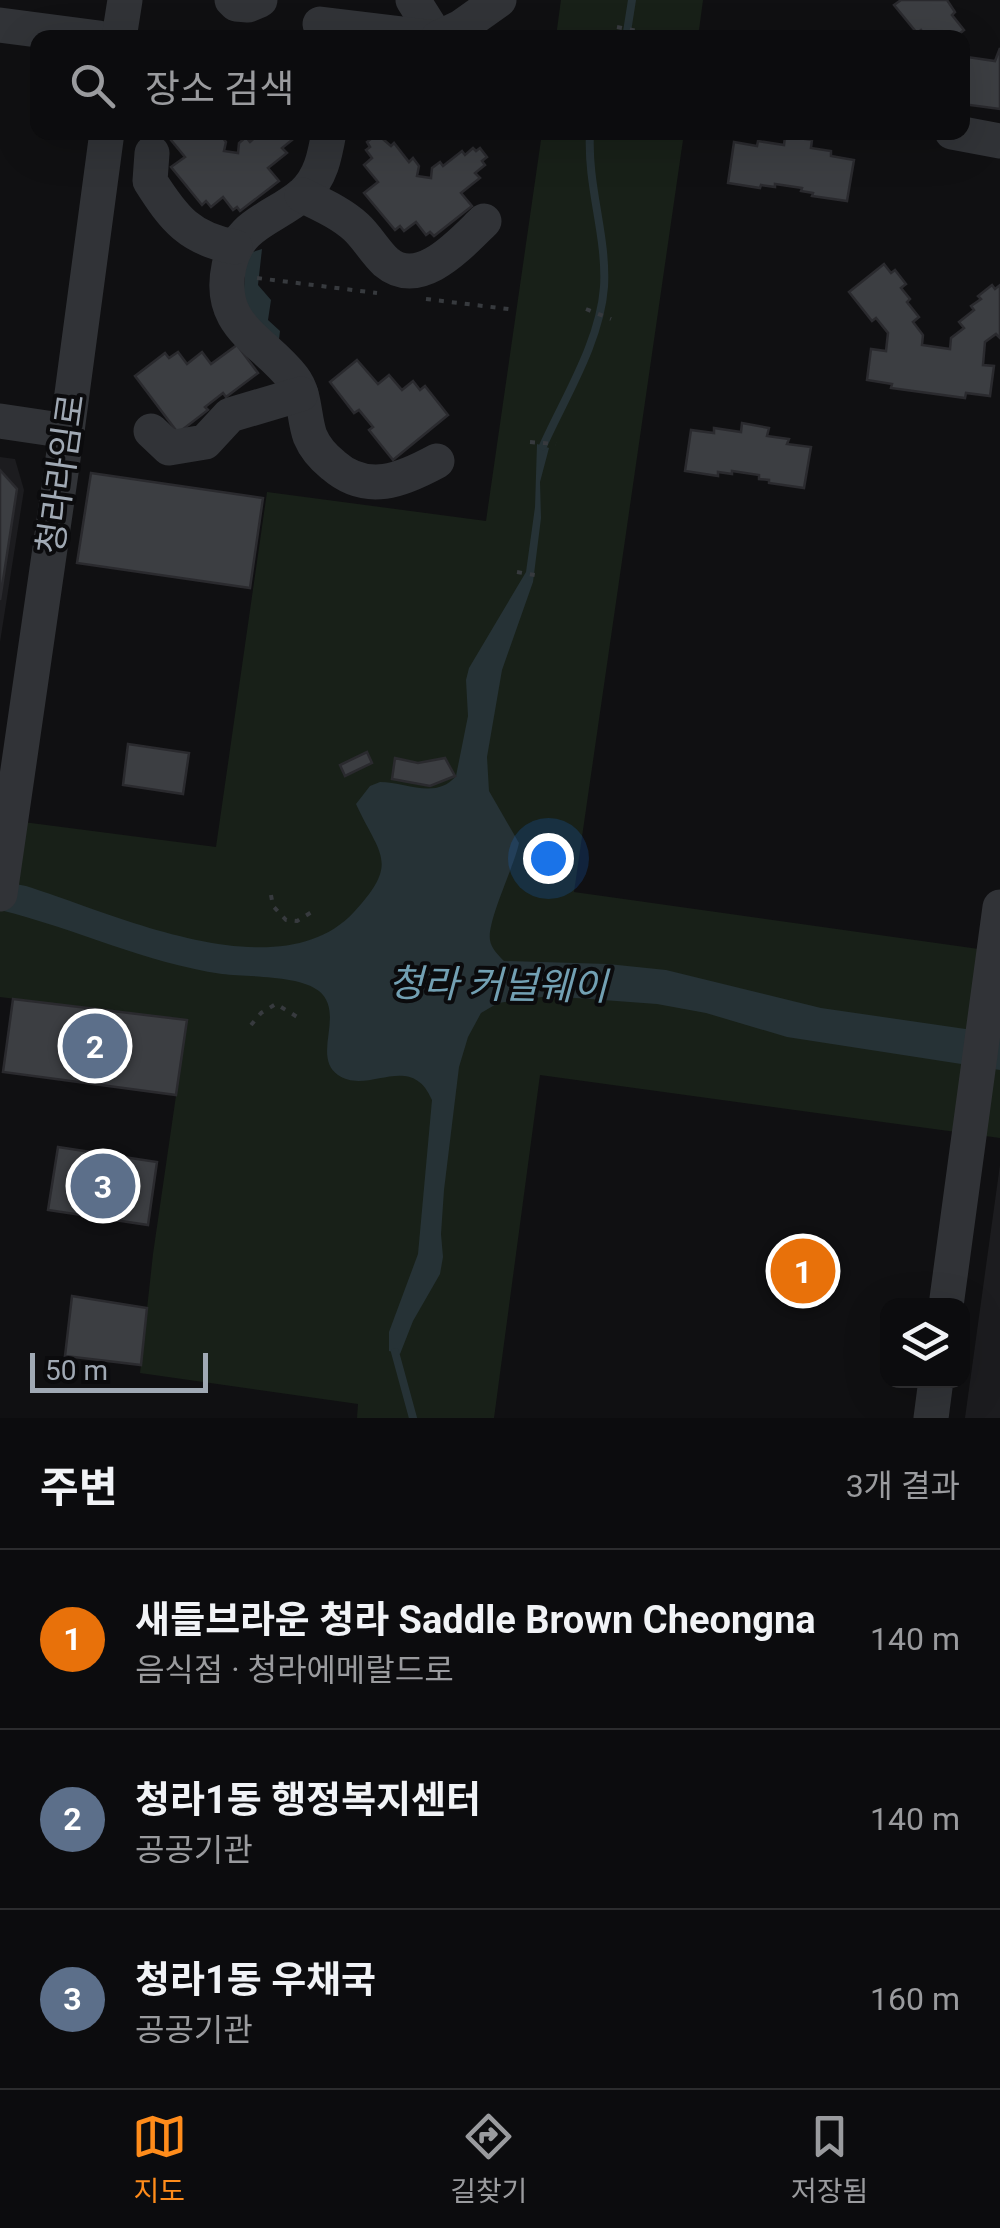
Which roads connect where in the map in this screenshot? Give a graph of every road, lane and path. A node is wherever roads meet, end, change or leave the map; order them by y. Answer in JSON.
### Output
{"nodes":[{"id":1,"x":125,"y":0,"type":"edge"},
{"id":2,"x":232,"y":0,"type":"edge"},
{"id":3,"x":260,"y":0,"type":"edge"},
{"id":4,"x":413,"y":0,"type":"edge"},
{"id":5,"x":499,"y":0,"type":"edge"},
{"id":6,"x":321,"y":20,"type":"edge"},
{"id":7,"x":0,"y":24,"type":"edge"},
{"id":8,"x":617,"y":27,"type":"dead end"},
{"id":9,"x":42,"y":30,"type":"edge"},
{"id":10,"x":120,"y":30,"type":"edge"},
{"id":11,"x":385,"y":30,"type":"edge"},
{"id":12,"x":432,"y":30,"type":"edge"},
{"id":13,"x":454,"y":30,"type":"edge"},
{"id":14,"x":633,"y":30,"type":"edge"},
{"id":15,"x":970,"y":135,"type":"edge"},
{"id":16,"x":105,"y":140,"type":"edge"},
{"id":17,"x":327,"y":140,"type":"edge"},
{"id":18,"x":1000,"y":141,"type":"edge"},
{"id":19,"x":152,"y":153,"type":"dead end"},
{"id":20,"x":302,"y":194,"type":"junction"},
{"id":21,"x":484,"y":221,"type":"dead end"},
{"id":22,"x":235,"y":246,"type":"junction"},
{"id":23,"x":586,"y":309,"type":"dead end"},
{"id":24,"x":611,"y":319,"type":"dead end"},
{"id":25,"x":302,"y":394,"type":"junction"},
{"id":26,"x":0,"y":421,"type":"edge"},
{"id":27,"x":68,"y":430,"type":"junction"},
{"id":28,"x":152,"y":431,"type":"dead end"},
{"id":29,"x":530,"y":442,"type":"dead end"},
{"id":30,"x":556,"y":444,"type":"dead end"},
{"id":31,"x":438,"y":461,"type":"dead end"},
{"id":32,"x":517,"y":572,"type":"dead end"},
{"id":33,"x":540,"y":576,"type":"dead end"},
{"id":34,"x":0,"y":894,"type":"edge"},
{"id":35,"x":271,"y":894,"type":"dead end"},
{"id":36,"x":315,"y":910,"type":"dead end"},
{"id":37,"x":999,"y":915,"type":"edge"},
{"id":38,"x":299,"y":1018,"type":"dead end"},
{"id":39,"x":251,"y":1025,"type":"dead end"},
{"id":40,"x":947,"y":1298,"type":"edge"},
{"id":41,"x":935,"y":1388,"type":"edge"},
{"id":42,"x":931,"y":1418,"type":"edge"}],
"edges":[{"from":1,"to":10,"type":"street"},
{"from":2,"to":3,"type":"street"},
{"from":4,"to":12,"type":"street"},
{"from":5,"to":13,"type":"street"},
{"from":6,"to":11,"type":"street"},
{"from":7,"to":9,"type":"street"},
{"from":8,"to":14,"type":"path"},
{"from":15,"to":18,"type":"street"},
{"from":16,"to":27,"type":"street","name":"청라라임로"},
{"from":17,"to":20,"type":"street"},
{"from":19,"to":22,"type":"street"},
{"from":20,"to":21,"type":"street"},
{"from":20,"to":22,"type":"street"},
{"from":22,"to":25,"type":"street"},
{"from":23,"to":24,"type":"path"},
{"from":25,"to":28,"type":"street"},
{"from":25,"to":31,"type":"street"},
{"from":26,"to":27,"type":"street"},
{"from":27,"to":34,"type":"street","name":"청라라임로"},
{"from":29,"to":30,"type":"path"},
{"from":32,"to":33,"type":"path"},
{"from":35,"to":36,"type":"path"},
{"from":37,"to":40,"type":"street"},
{"from":38,"to":39,"type":"path"},
{"from":41,"to":42,"type":"street"}]}
